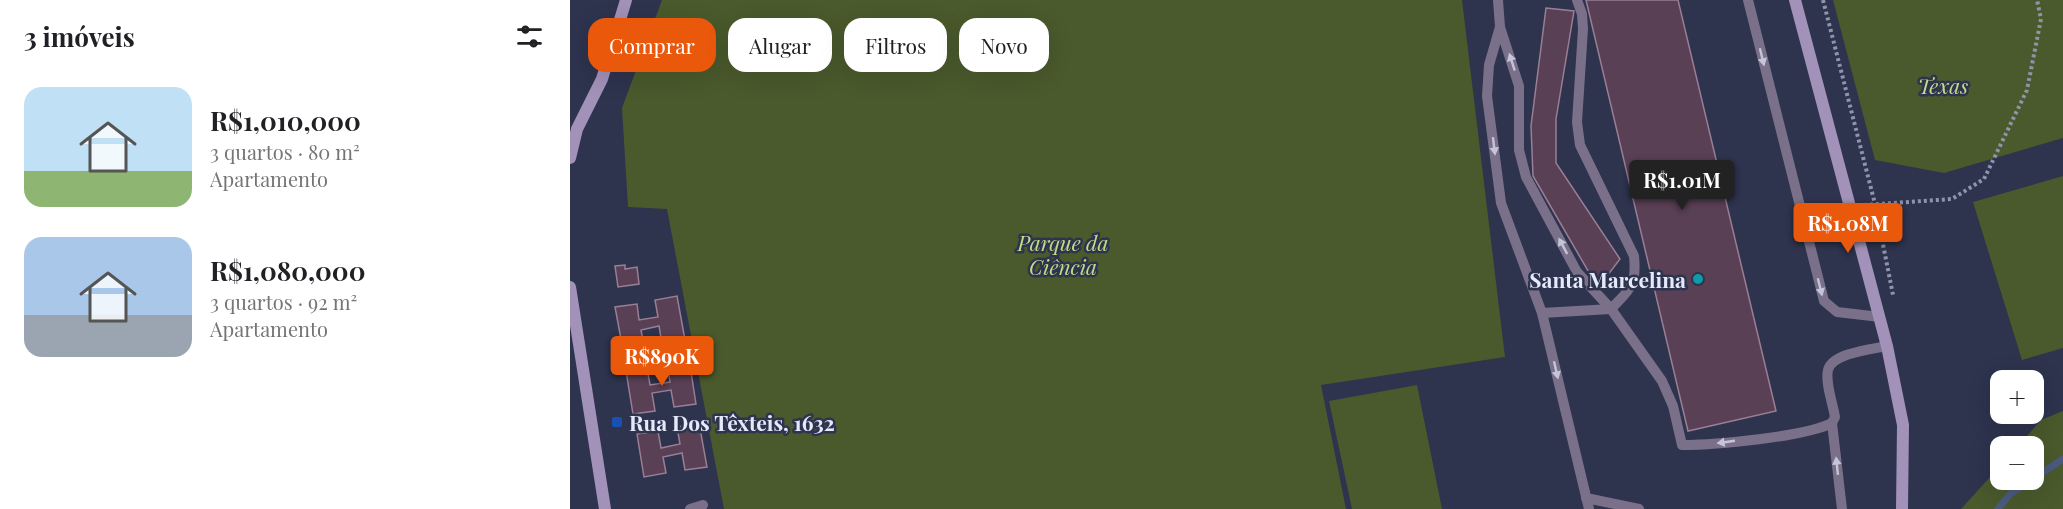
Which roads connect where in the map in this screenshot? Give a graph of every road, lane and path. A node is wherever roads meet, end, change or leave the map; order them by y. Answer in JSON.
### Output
{"nodes":[{"id":1,"x":626,"y":0,"type":"edge"},
{"id":2,"x":1498,"y":0,"type":"edge"},
{"id":3,"x":1577,"y":0,"type":"edge"},
{"id":4,"x":1748,"y":0,"type":"edge"},
{"id":5,"x":1795,"y":0,"type":"edge"},
{"id":6,"x":2037,"y":0,"type":"edge"},
{"id":7,"x":1500,"y":27,"type":"junction"},
{"id":8,"x":570,"y":158,"type":"edge"},
{"id":9,"x":1851,"y":206,"type":"junction"},
{"id":10,"x":570,"y":287,"type":"edge"},
{"id":11,"x":1611,"y":309,"type":"junction"},
{"id":12,"x":1542,"y":314,"type":"junction"},
{"id":13,"x":1880,"y":317,"type":"junction"},
{"id":14,"x":1887,"y":346,"type":"junction"},
{"id":15,"x":1832,"y":423,"type":"junction"},
{"id":16,"x":1587,"y":503,"type":"edge"},
{"id":17,"x":703,"y":505,"type":"dead end"},
{"id":18,"x":605,"y":509,"type":"edge"},
{"id":19,"x":690,"y":509,"type":"edge"},
{"id":20,"x":1640,"y":509,"type":"edge"},
{"id":21,"x":1842,"y":509,"type":"edge"},
{"id":22,"x":1902,"y":509,"type":"edge"}],
"edges":[{"from":1,"to":8,"type":"main road"},
{"from":2,"to":7,"type":"lane"},
{"from":3,"to":11,"type":"lane"},
{"from":4,"to":13,"type":"lane","one_way":true},
{"from":5,"to":9,"type":"main road"},
{"from":6,"to":9,"type":"path"},
{"from":11,"to":7,"type":"lane","one_way":true},
{"from":7,"to":12,"type":"lane","one_way":true},
{"from":9,"to":13,"type":"main road"},
{"from":10,"to":18,"type":"main road"},
{"from":11,"to":12,"type":"lane"},
{"from":15,"to":11,"type":"lane","one_way":true},
{"from":12,"to":16,"type":"lane","one_way":true},
{"from":13,"to":14,"type":"main road"},
{"from":14,"to":15,"type":"lane"},
{"from":14,"to":22,"type":"main road"},
{"from":21,"to":15,"type":"lane","one_way":true},
{"from":16,"to":20,"type":"lane"},
{"from":17,"to":19,"type":"lane"}]}
